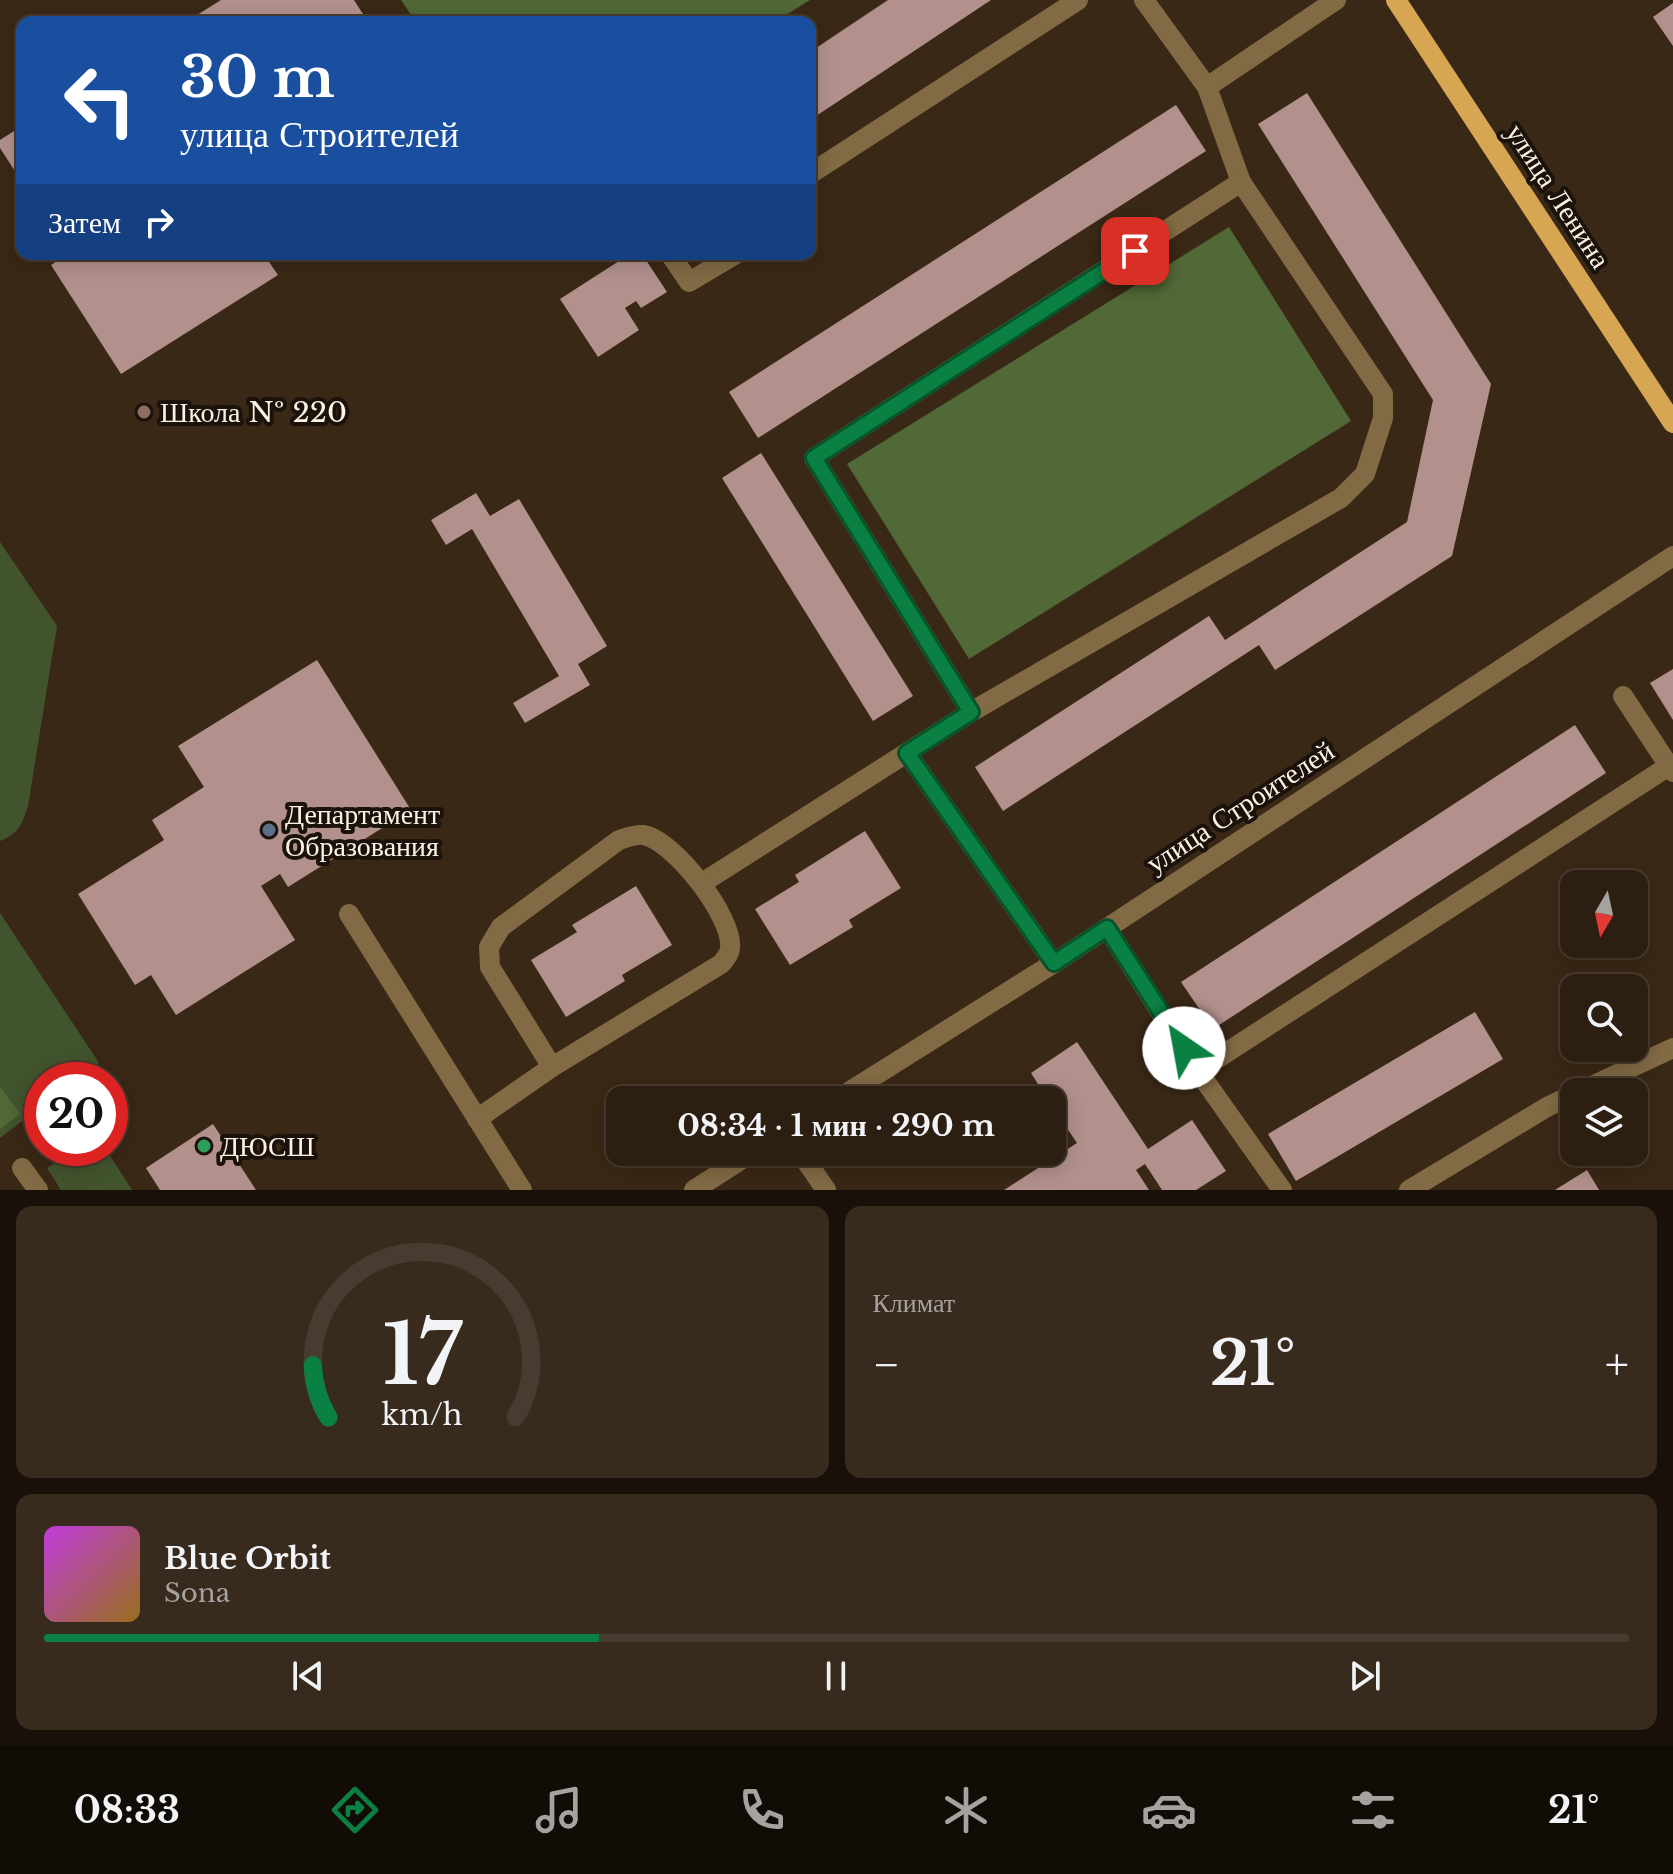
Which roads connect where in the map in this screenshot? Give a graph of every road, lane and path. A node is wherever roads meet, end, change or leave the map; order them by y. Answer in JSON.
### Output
{"nodes":[{"id":1,"x":1078,"y":0,"type":"edge"},
{"id":2,"x":1144,"y":0,"type":"edge"},
{"id":3,"x":1336,"y":0,"type":"edge"},
{"id":4,"x":1396,"y":0,"type":"edge"},
{"id":5,"x":1207,"y":87,"type":"junction"},
{"id":6,"x":816,"y":170,"type":"edge"},
{"id":7,"x":1241,"y":182,"type":"junction"},
{"id":8,"x":674,"y":260,"type":"edge"},
{"id":9,"x":726,"y":260,"type":"edge"},
{"id":10,"x":1673,"y":423,"type":"edge"},
{"id":11,"x":1673,"y":556,"type":"edge"},
{"id":12,"x":1623,"y":696,"type":"dead end"},
{"id":13,"x":971,"y":712,"type":"junction"},
{"id":14,"x":907,"y":753,"type":"junction"},
{"id":15,"x":1671,"y":769,"type":"edge"},
{"id":16,"x":702,"y":883,"type":"junction"},
{"id":17,"x":349,"y":914,"type":"dead end"},
{"id":18,"x":1107,"y":928,"type":"junction"},
{"id":19,"x":1054,"y":963,"type":"junction"},
{"id":20,"x":1673,"y":1048,"type":"edge"},
{"id":21,"x":552,"y":1067,"type":"junction"},
{"id":22,"x":1198,"y":1071,"type":"junction"},
{"id":23,"x":1609,"y":1078,"type":"edge"},
{"id":24,"x":858,"y":1086,"type":"edge"},
{"id":25,"x":1560,"y":1101,"type":"edge"},
{"id":26,"x":477,"y":1119,"type":"junction"},
{"id":27,"x":731,"y":1166,"type":"edge"},
{"id":28,"x":810,"y":1166,"type":"edge"},
{"id":29,"x":22,"y":1168,"type":"dead end"},
{"id":30,"x":38,"y":1190,"type":"edge"},
{"id":31,"x":522,"y":1190,"type":"edge"},
{"id":32,"x":694,"y":1190,"type":"edge"},
{"id":33,"x":826,"y":1190,"type":"edge"},
{"id":34,"x":1282,"y":1190,"type":"edge"},
{"id":35,"x":1409,"y":1190,"type":"edge"}],
"edges":[{"from":1,"to":6,"type":"street"},
{"from":2,"to":5,"type":"street"},
{"from":3,"to":5,"type":"street"},
{"from":4,"to":10,"type":"main road","name":"улица Ленина"},
{"from":5,"to":7,"type":"street"},
{"from":7,"to":13,"type":"street"},
{"from":7,"to":13,"type":"street"},
{"from":8,"to":9,"type":"street"},
{"from":11,"to":18,"type":"street","name":"улица Строителей"},
{"from":12,"to":15,"type":"street"},
{"from":13,"to":14,"type":"street"},
{"from":14,"to":16,"type":"street"},
{"from":14,"to":19,"type":"street"},
{"from":15,"to":22,"type":"street"},
{"from":16,"to":21,"type":"street"},
{"from":16,"to":21,"type":"street"},
{"from":17,"to":26,"type":"street"},
{"from":18,"to":19,"type":"street","name":"улица Строителей"},
{"from":18,"to":22,"type":"street"},
{"from":19,"to":24,"type":"street","name":"улица Строителей"},
{"from":20,"to":23,"type":"street"},
{"from":21,"to":26,"type":"street"},
{"from":22,"to":34,"type":"street"},
{"from":25,"to":35,"type":"street"},
{"from":26,"to":31,"type":"street"},
{"from":27,"to":32,"type":"street"},
{"from":28,"to":33,"type":"street"},
{"from":29,"to":30,"type":"street"}]}
